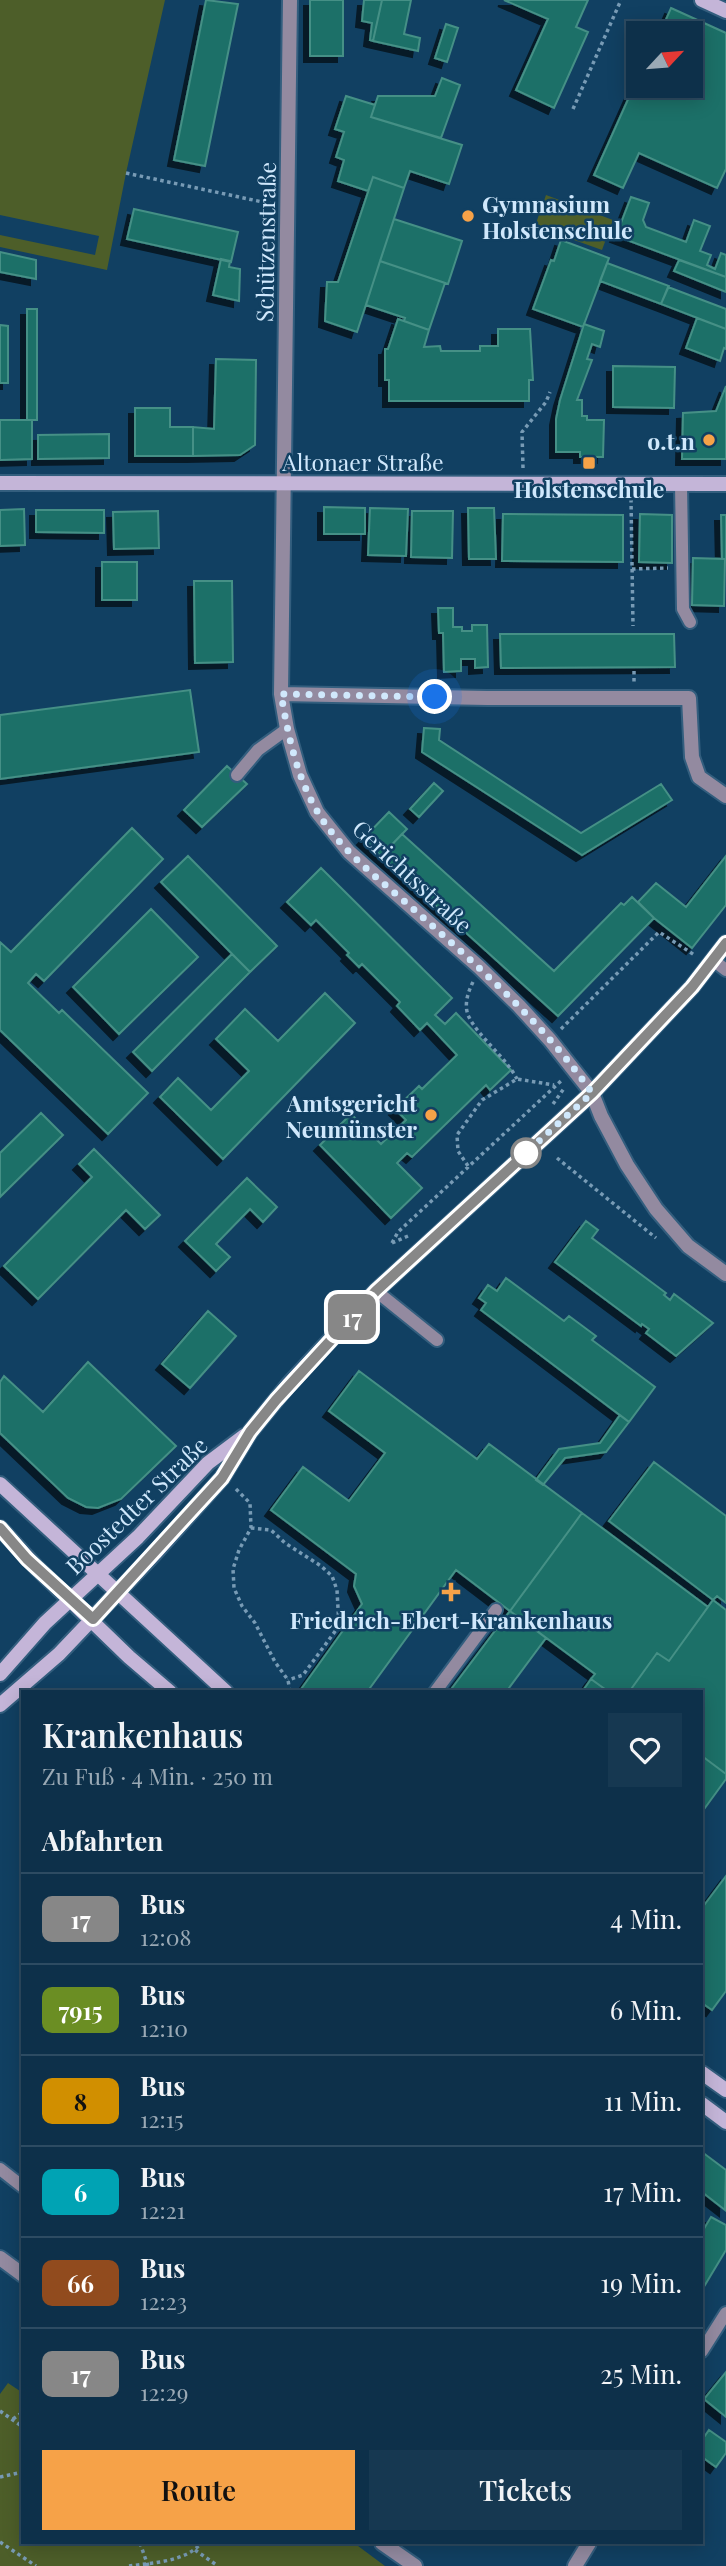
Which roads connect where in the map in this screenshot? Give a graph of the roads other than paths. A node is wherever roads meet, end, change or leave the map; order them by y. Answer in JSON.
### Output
{"nodes":[{"id":1,"x":290,"y":0,"type":"edge"},
{"id":2,"x":702,"y":0,"type":"edge"},
{"id":3,"x":726,"y":11,"type":"edge"},
{"id":4,"x":0,"y":483,"type":"edge"},
{"id":5,"x":285,"y":484,"type":"junction"},
{"id":6,"x":681,"y":484,"type":"junction"},
{"id":7,"x":726,"y":484,"type":"edge"},
{"id":8,"x":690,"y":622,"type":"dead end"},
{"id":9,"x":281,"y":694,"type":"junction"},
{"id":10,"x":287,"y":729,"type":"junction"},
{"id":11,"x":237,"y":775,"type":"dead end"},
{"id":12,"x":726,"y":796,"type":"edge"},
{"id":13,"x":726,"y":943,"type":"edge"},
{"id":14,"x":711,"y":962,"type":"junction"},
{"id":15,"x":726,"y":970,"type":"edge"},
{"id":16,"x":592,"y":1093,"type":"junction"},
{"id":17,"x":726,"y":1274,"type":"edge"},
{"id":18,"x":376,"y":1291,"type":"junction"},
{"id":19,"x":437,"y":1340,"type":"dead end"},
{"id":20,"x":250,"y":1432,"type":"junction"},
{"id":21,"x":0,"y":1485,"type":"edge"},
{"id":22,"x":0,"y":1528,"type":"edge"},
{"id":23,"x":100,"y":1574,"type":"junction"},
{"id":24,"x":119,"y":1592,"type":"junction"},
{"id":25,"x":69,"y":1599,"type":"junction"},
{"id":26,"x":496,"y":1610,"type":"dead end"},
{"id":27,"x":93,"y":1619,"type":"junction"},
{"id":28,"x":0,"y":1674,"type":"edge"},
{"id":29,"x":168,"y":1690,"type":"edge"},
{"id":30,"x":224,"y":1690,"type":"edge"},
{"id":31,"x":436,"y":1690,"type":"edge"},
{"id":32,"x":0,"y":1705,"type":"edge"},
{"id":33,"x":703,"y":2074,"type":"edge"},
{"id":34,"x":726,"y":2090,"type":"edge"},
{"id":35,"x":703,"y":2105,"type":"edge"},
{"id":36,"x":726,"y":2122,"type":"edge"},
{"id":37,"x":0,"y":2169,"type":"edge"},
{"id":38,"x":21,"y":2185,"type":"edge"},
{"id":39,"x":0,"y":2258,"type":"edge"},
{"id":40,"x":21,"y":2274,"type":"edge"},
{"id":41,"x":726,"y":2313,"type":"edge"},
{"id":42,"x":703,"y":2349,"type":"edge"},
{"id":43,"x":383,"y":2544,"type":"edge"},
{"id":44,"x":588,"y":2544,"type":"edge"},
{"id":45,"x":415,"y":2566,"type":"edge"},
{"id":46,"x":575,"y":2566,"type":"edge"}],
"edges":[{"from":1,"to":5,"type":"street","name":"Schützenstraße"},
{"from":2,"to":3,"type":"street"},
{"from":4,"to":5,"type":"street","name":"Altonaer Straße"},
{"from":5,"to":6,"type":"street","name":"Altonaer Straße"},
{"from":5,"to":9,"type":"street","name":"Gerichtsstraße"},
{"from":6,"to":7,"type":"street","name":"Altonaer Straße"},
{"from":6,"to":8,"type":"lane"},
{"from":9,"to":10,"type":"street","name":"Gerichtsstraße"},
{"from":9,"to":12,"type":"street"},
{"from":10,"to":11,"type":"lane"},
{"from":10,"to":16,"type":"street","name":"Gerichtsstraße"},
{"from":13,"to":14,"type":"street","name":"Boostedter Straße"},
{"from":14,"to":15,"type":"lane"},
{"from":14,"to":16,"type":"street","name":"Boostedter Straße"},
{"from":16,"to":17,"type":"street","name":"Gerichtsstraße"},
{"from":16,"to":18,"type":"street","name":"Boostedter Straße"},
{"from":18,"to":19,"type":"lane"},
{"from":18,"to":20,"type":"street","name":"Boostedter Straße"},
{"from":20,"to":23,"type":"street","name":"Boostedter Straße"},
{"from":20,"to":24,"type":"street","name":"Boostedter Straße"},
{"from":21,"to":23,"type":"street"},
{"from":22,"to":25,"type":"street"},
{"from":23,"to":24,"type":"street"},
{"from":23,"to":25,"type":"street","name":"Boostedter Straße"},
{"from":24,"to":27,"type":"street","name":"Boostedter Straße"},
{"from":24,"to":30,"type":"street"},
{"from":25,"to":27,"type":"street"},
{"from":25,"to":28,"type":"street","name":"Boostedter Straße"},
{"from":26,"to":31,"type":"lane"},
{"from":27,"to":29,"type":"street"},
{"from":27,"to":32,"type":"street","name":"Boostedter Straße"},
{"from":33,"to":34,"type":"street"},
{"from":35,"to":36,"type":"street"},
{"from":37,"to":38,"type":"lane"},
{"from":39,"to":40,"type":"street"},
{"from":41,"to":42,"type":"lane"},
{"from":43,"to":45,"type":"street"},
{"from":44,"to":46,"type":"street"}]}
